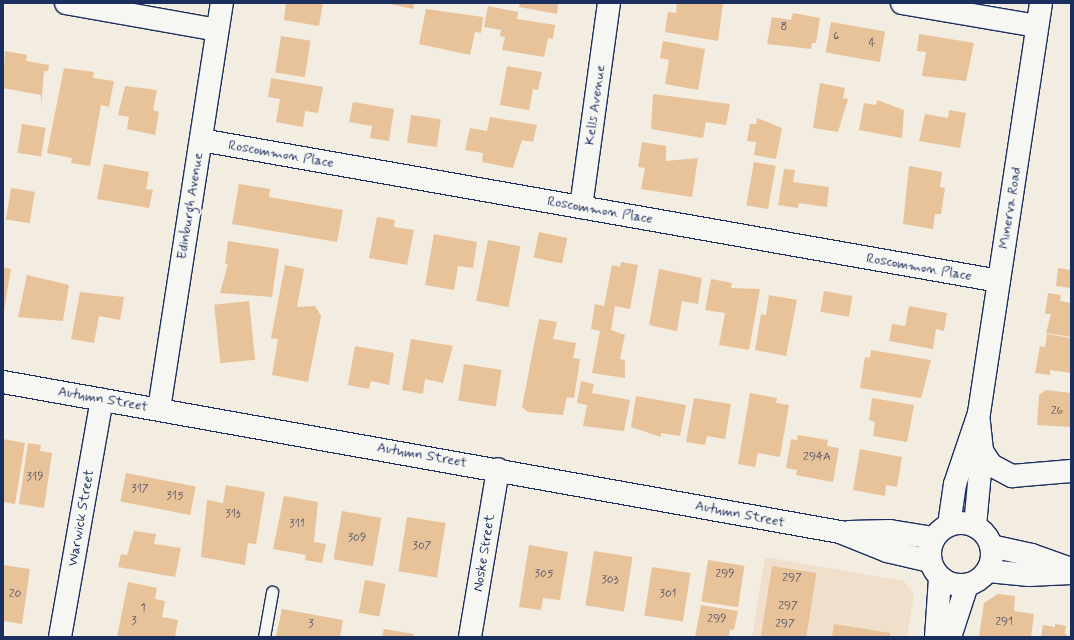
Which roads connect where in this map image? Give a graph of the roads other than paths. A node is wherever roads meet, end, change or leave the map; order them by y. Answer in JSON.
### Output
{"nodes":[{"id":1,"x":66,"y":3,"type":"edge"},
{"id":2,"x":222,"y":3,"type":"edge"},
{"id":3,"x":609,"y":3,"type":"edge"},
{"id":4,"x":902,"y":3,"type":"edge"},
{"id":5,"x":1041,"y":3,"type":"edge"},
{"id":6,"x":1037,"y":26,"type":"junction"},
{"id":7,"x":217,"y":30,"type":"junction"},
{"id":8,"x":201,"y":140,"type":"junction"},
{"id":9,"x":581,"y":207,"type":"junction"},
{"id":10,"x":999,"y":282,"type":"junction"},
{"id":11,"x":3,"y":382,"type":"edge"},
{"id":12,"x":102,"y":400,"type":"junction"},
{"id":13,"x":158,"y":409,"type":"junction"},
{"id":14,"x":979,"y":413,"type":"junction"},
{"id":15,"x":982,"y":451,"type":"junction"},
{"id":16,"x":498,"y":469,"type":"junction"},
{"id":17,"x":1071,"y":472,"type":"edge"},
{"id":18,"x":975,"y":526,"type":"junction"},
{"id":19,"x":840,"y":532,"type":"junction"},
{"id":20,"x":941,"y":532,"type":"junction"},
{"id":21,"x":991,"y":546,"type":"junction"},
{"id":22,"x":1071,"y":569,"type":"edge"},
{"id":23,"x":935,"y":570,"type":"junction"},
{"id":24,"x":988,"y":571,"type":"junction"},
{"id":25,"x":1071,"y":573,"type":"edge"},
{"id":26,"x":967,"y":585,"type":"junction"},
{"id":27,"x":272,"y":592,"type":"dead end"},
{"id":28,"x":60,"y":637,"type":"edge"},
{"id":29,"x":264,"y":637,"type":"edge"},
{"id":30,"x":470,"y":637,"type":"edge"},
{"id":31,"x":936,"y":637,"type":"edge"},
{"id":32,"x":950,"y":637,"type":"edge"}],
"edges":[{"from":1,"to":7,"type":"street"},
{"from":2,"to":7,"type":"street","name":"Edinburgh Avenue"},
{"from":3,"to":9,"type":"street","name":"Kells Avenue"},
{"from":4,"to":6,"type":"street"},
{"from":5,"to":6,"type":"street","name":"Minerva Road"},
{"from":6,"to":10,"type":"street","name":"Minerva Road"},
{"from":7,"to":8,"type":"street","name":"Edinburgh Avenue"},
{"from":8,"to":9,"type":"street","name":"Roscommon Place"},
{"from":8,"to":13,"type":"street","name":"Edinburgh Avenue"},
{"from":9,"to":10,"type":"street","name":"Roscommon Place"},
{"from":10,"to":14,"type":"street","name":"Minerva Road"},
{"from":11,"to":12,"type":"street","name":"Autumn Street"},
{"from":12,"to":13,"type":"street","name":"Autumn Street"},
{"from":12,"to":28,"type":"street","name":"Warwick Street"},
{"from":13,"to":16,"type":"street","name":"Autumn Street"},
{"from":14,"to":15,"type":"street","name":"Minerva Road"},
{"from":14,"to":20,"type":"street","name":"Minerva Road"},
{"from":15,"to":17,"type":"street"},
{"from":15,"to":18,"type":"street","name":"Minerva Road"},
{"from":16,"to":19,"type":"street","name":"Autumn Street"},
{"from":16,"to":30,"type":"street","name":"Noske Street"},
{"from":18,"to":20,"type":"street"},
{"from":18,"to":21,"type":"street"},
{"from":19,"to":20,"type":"street","name":"Autumn Street"},
{"from":19,"to":23,"type":"street","name":"Autumn Street"},
{"from":20,"to":23,"type":"street"},
{"from":21,"to":22,"type":"street"},
{"from":21,"to":24,"type":"street"},
{"from":23,"to":26,"type":"street"},
{"from":23,"to":31,"type":"street"},
{"from":24,"to":25,"type":"street"},
{"from":24,"to":26,"type":"street"},
{"from":26,"to":32,"type":"street"},
{"from":27,"to":29,"type":"lane"}]}
